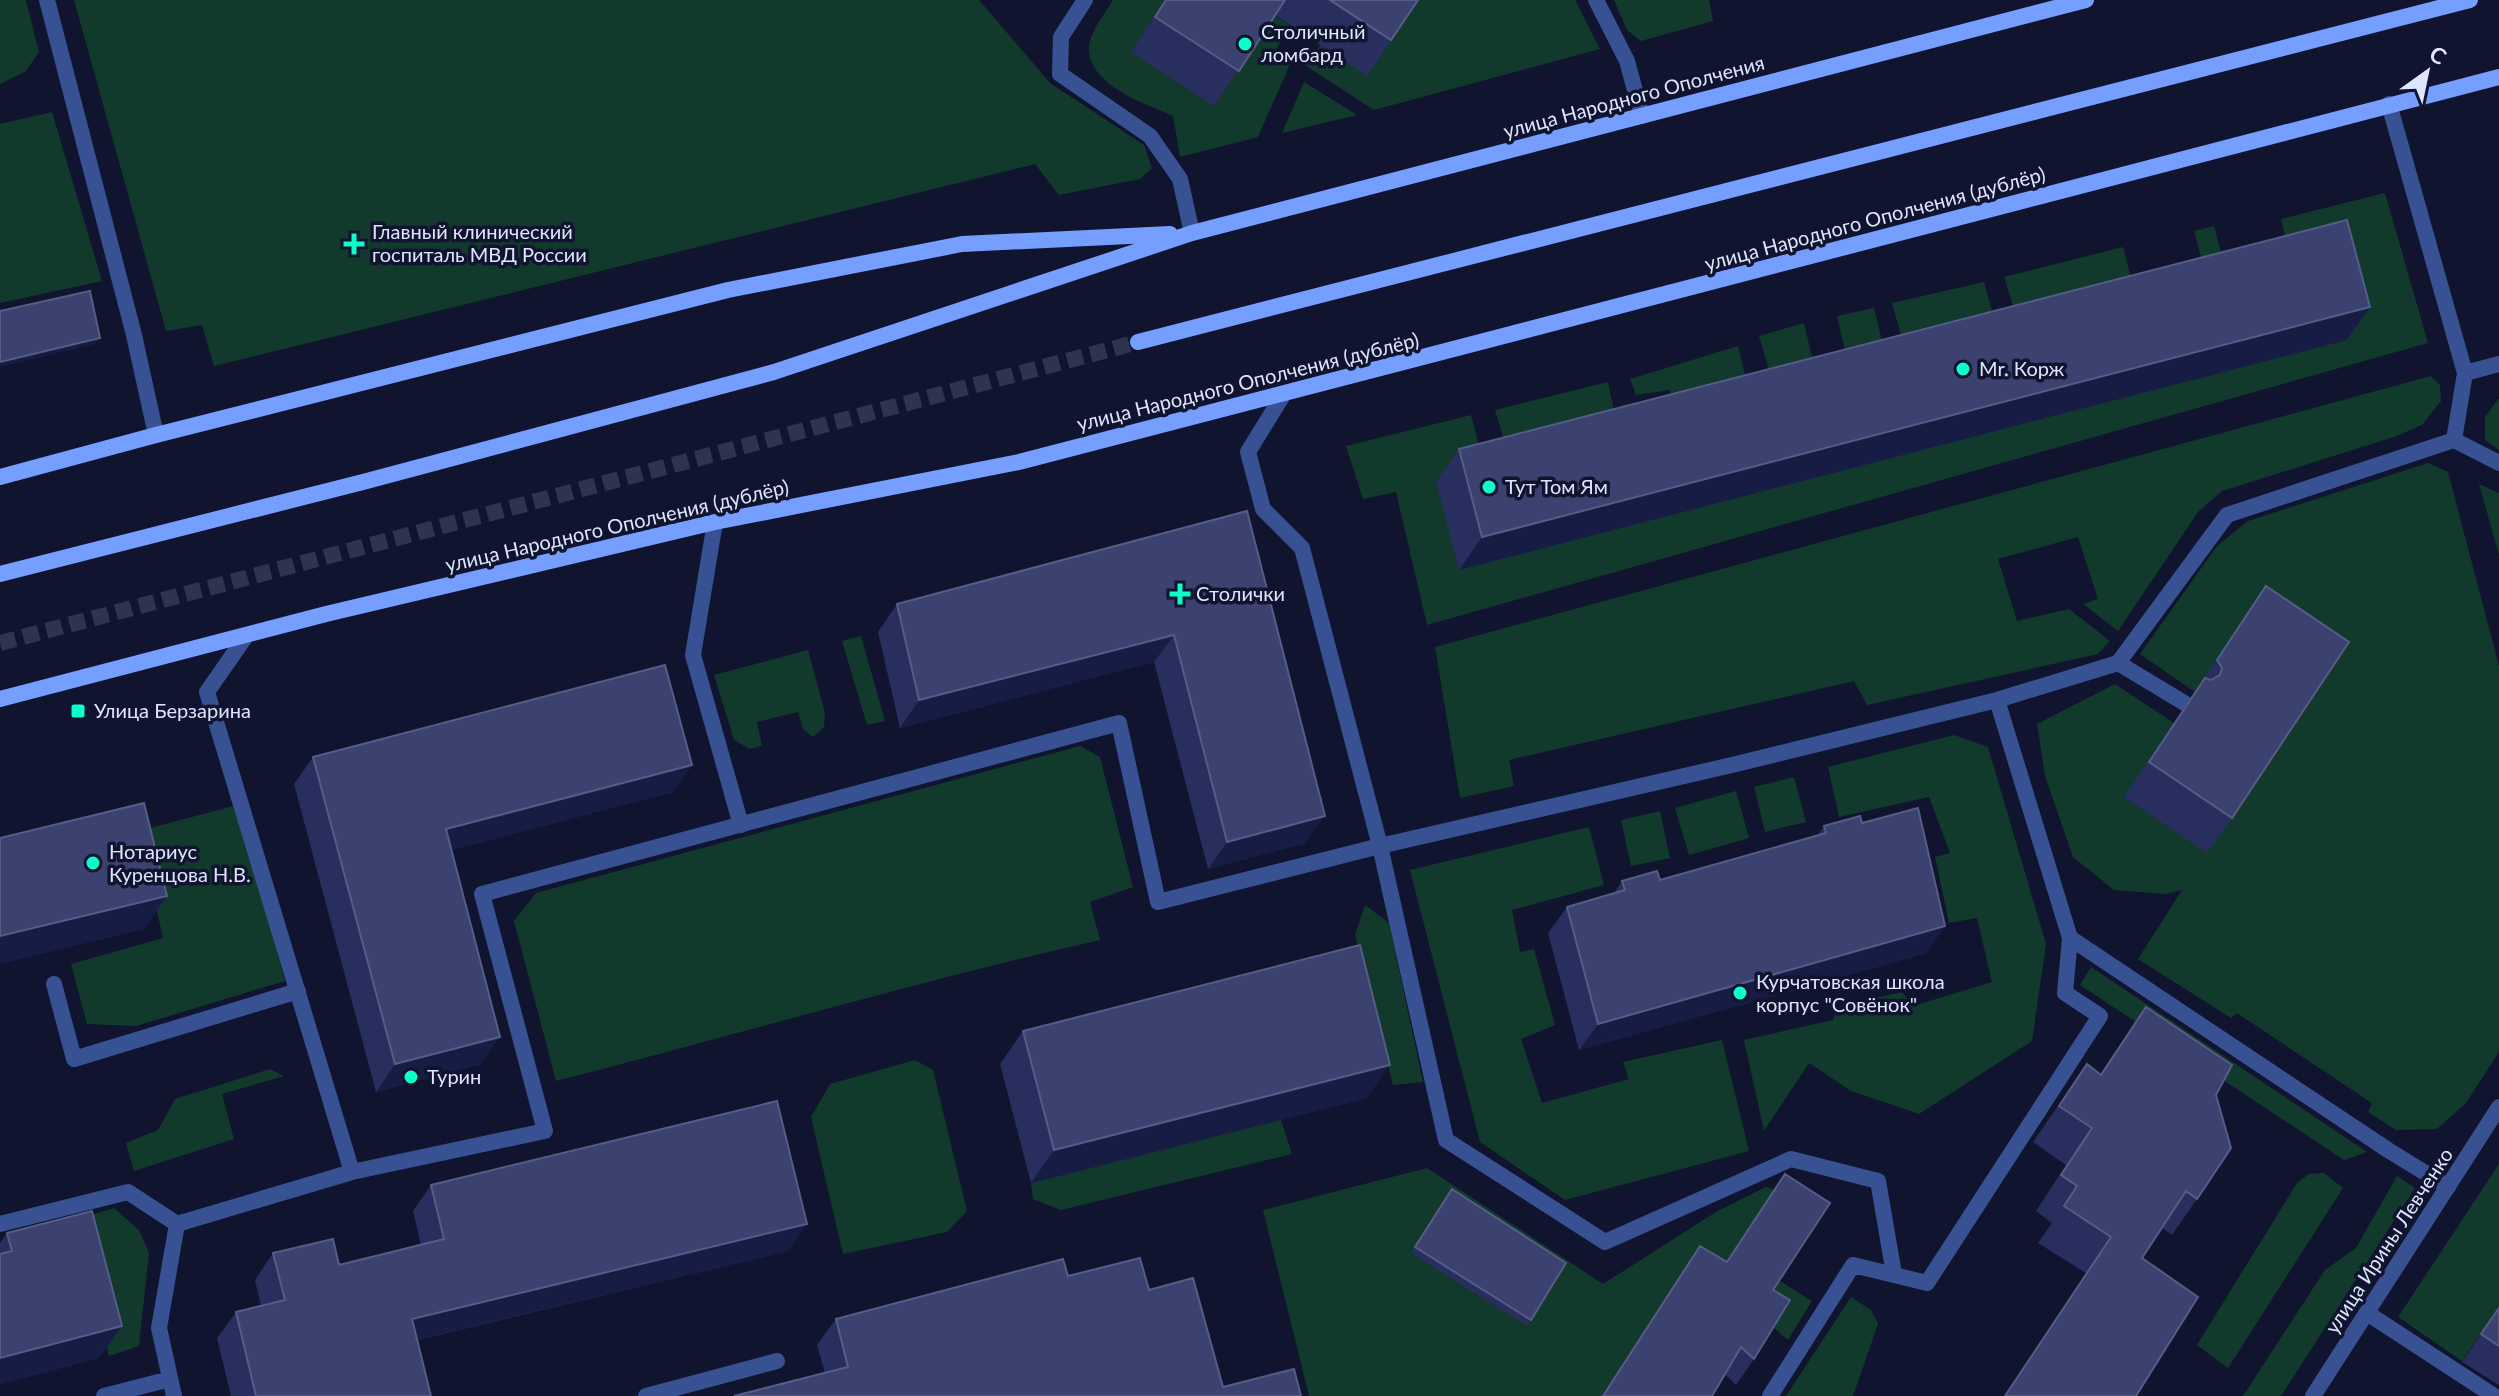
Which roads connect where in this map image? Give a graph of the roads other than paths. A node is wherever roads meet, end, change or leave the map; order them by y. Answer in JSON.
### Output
{"nodes":[{"id":1,"x":47,"y":0,"type":"edge"},
{"id":2,"x":1085,"y":0,"type":"edge"},
{"id":3,"x":1596,"y":0,"type":"edge"},
{"id":4,"x":2086,"y":0,"type":"edge"},
{"id":5,"x":2470,"y":0,"type":"edge"},
{"id":6,"x":2499,"y":77,"type":"edge"},
{"id":7,"x":2389,"y":104,"type":"junction"},
{"id":8,"x":1642,"y":116,"type":"junction"},
{"id":9,"x":1192,"y":233,"type":"junction"},
{"id":10,"x":1138,"y":342,"type":"tunnel mouth"},
{"id":11,"x":2499,"y":364,"type":"edge"},
{"id":12,"x":2465,"y":373,"type":"junction"},
{"id":13,"x":1283,"y":395,"type":"junction"},
{"id":14,"x":156,"y":435,"type":"junction"},
{"id":15,"x":2454,"y":440,"type":"junction"},
{"id":16,"x":2499,"y":463,"type":"edge"},
{"id":17,"x":0,"y":477,"type":"edge"},
{"id":18,"x":715,"y":522,"type":"junction"},
{"id":19,"x":0,"y":574,"type":"edge"},
{"id":20,"x":246,"y":636,"type":"junction"},
{"id":21,"x":2118,"y":663,"type":"junction"},
{"id":22,"x":0,"y":699,"type":"edge"},
{"id":23,"x":1997,"y":700,"type":"junction"},
{"id":24,"x":2186,"y":704,"type":"edge"},
{"id":25,"x":741,"y":825,"type":"junction"},
{"id":26,"x":1380,"y":846,"type":"junction"},
{"id":27,"x":2070,"y":938,"type":"junction"},
{"id":28,"x":54,"y":984,"type":"edge"},
{"id":29,"x":298,"y":991,"type":"junction"},
{"id":30,"x":2499,"y":1107,"type":"edge"},
{"id":31,"x":352,"y":1172,"type":"junction"},
{"id":32,"x":2448,"y":1187,"type":"junction"},
{"id":33,"x":0,"y":1224,"type":"edge"},
{"id":34,"x":177,"y":1224,"type":"junction"},
{"id":35,"x":1894,"y":1274,"type":"junction"},
{"id":36,"x":2367,"y":1313,"type":"junction"},
{"id":37,"x":777,"y":1361,"type":"dead end"},
{"id":38,"x":170,"y":1379,"type":"junction"},
{"id":39,"x":104,"y":1396,"type":"edge"},
{"id":40,"x":174,"y":1396,"type":"edge"},
{"id":41,"x":646,"y":1396,"type":"edge"},
{"id":42,"x":1770,"y":1396,"type":"edge"},
{"id":43,"x":2313,"y":1396,"type":"edge"},
{"id":44,"x":2494,"y":1396,"type":"edge"}],
"edges":[{"from":1,"to":14,"type":"street"},
{"from":2,"to":9,"type":"street"},
{"from":3,"to":8,"type":"street"},
{"from":4,"to":8,"type":"street","name":"улица Народного Ополчения"},
{"from":5,"to":10,"type":"street"},
{"from":6,"to":7,"type":"street","name":"улица Народного Ополчения (дублёр)"},
{"from":7,"to":12,"type":"street"},
{"from":7,"to":13,"type":"street","name":"улица Народного Ополчения (дублёр)"},
{"from":8,"to":9,"type":"street","name":"улица Народного Ополчения"},
{"from":9,"to":14,"type":"street"},
{"from":9,"to":19,"type":"street"},
{"from":11,"to":12,"type":"street"},
{"from":12,"to":15,"type":"street"},
{"from":13,"to":18,"type":"street","name":"улица Народного Ополчения (дублёр)"},
{"from":13,"to":26,"type":"street"},
{"from":14,"to":17,"type":"street"},
{"from":15,"to":16,"type":"street"},
{"from":15,"to":21,"type":"street"},
{"from":18,"to":20,"type":"street","name":"улица Народного Ополчения (дублёр)"},
{"from":18,"to":25,"type":"street"},
{"from":20,"to":22,"type":"street","name":"улица Народного Ополчения (дублёр)"},
{"from":20,"to":29,"type":"street"},
{"from":21,"to":23,"type":"street"},
{"from":21,"to":24,"type":"street"},
{"from":23,"to":26,"type":"street"},
{"from":23,"to":27,"type":"street"},
{"from":25,"to":26,"type":"street"},
{"from":25,"to":31,"type":"street"},
{"from":26,"to":35,"type":"street"},
{"from":27,"to":32,"type":"street"},
{"from":27,"to":35,"type":"street"},
{"from":28,"to":29,"type":"street"},
{"from":29,"to":31,"type":"street"},
{"from":30,"to":32,"type":"street","name":"улица Ирины Левченко"},
{"from":31,"to":34,"type":"street"},
{"from":32,"to":36,"type":"street","name":"улица Ирины Левченко"},
{"from":33,"to":34,"type":"street"},
{"from":34,"to":38,"type":"street"},
{"from":35,"to":42,"type":"street"},
{"from":36,"to":43,"type":"street","name":"улица Ирины Левченко"},
{"from":36,"to":44,"type":"street"},
{"from":37,"to":41,"type":"street"},
{"from":38,"to":39,"type":"street"},
{"from":38,"to":40,"type":"street"}]}
